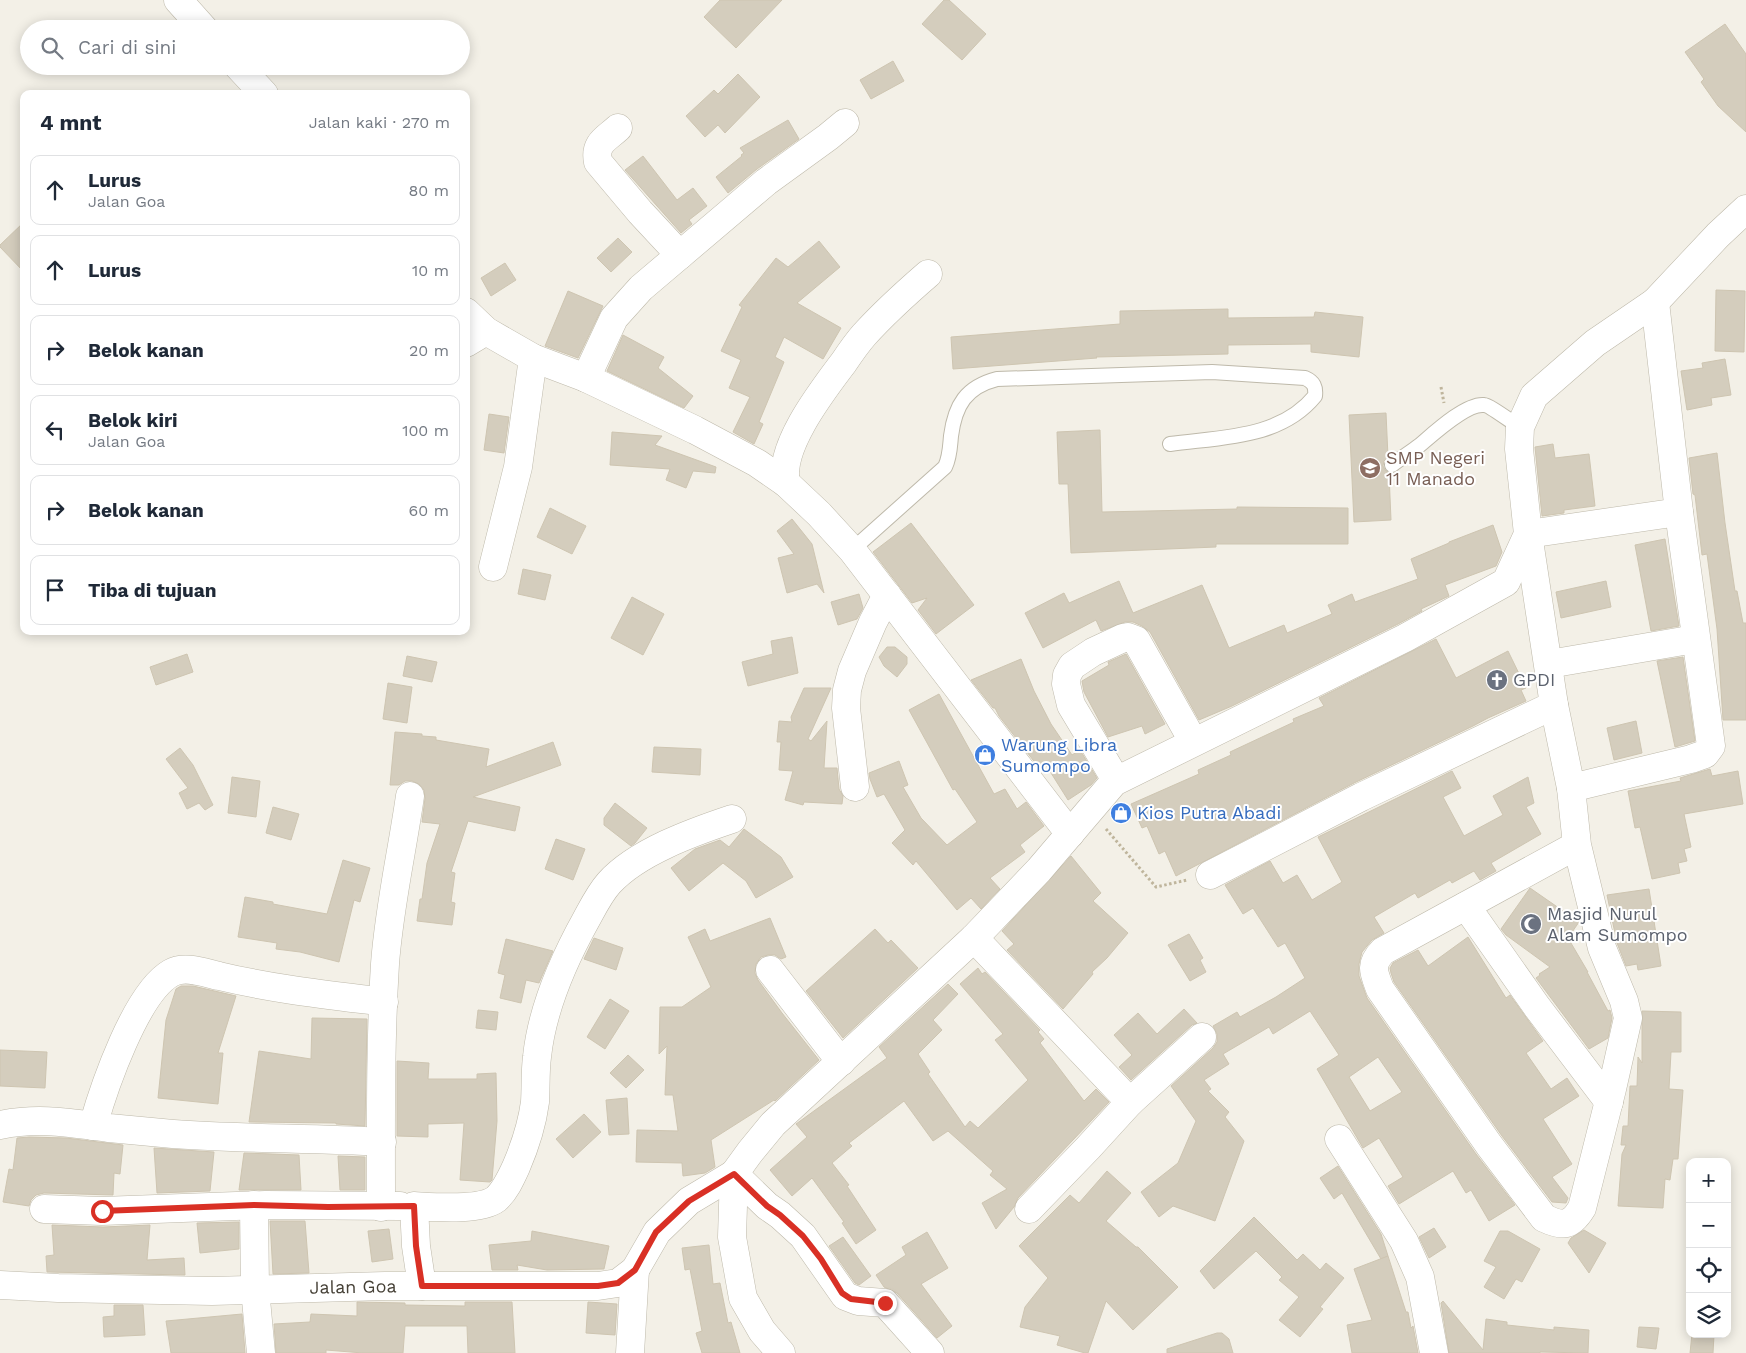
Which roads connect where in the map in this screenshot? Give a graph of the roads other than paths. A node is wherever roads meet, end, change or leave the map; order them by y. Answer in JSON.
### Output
{"nodes":[{"id":1,"x":178,"y":0,"type":"edge"},
{"id":2,"x":196,"y":20,"type":"edge"},
{"id":3,"x":246,"y":75,"type":"edge"},
{"id":4,"x":260,"y":90,"type":"edge"},
{"id":5,"x":845,"y":123,"type":"dead end"},
{"id":6,"x":618,"y":128,"type":"dead end"},
{"id":7,"x":1746,"y":209,"type":"edge"},
{"id":8,"x":680,"y":255,"type":"junction"},
{"id":9,"x":928,"y":274,"type":"dead end"},
{"id":10,"x":1655,"y":302,"type":"junction"},
{"id":11,"x":470,"y":322,"type":"edge"},
{"id":12,"x":476,"y":337,"type":"edge"},
{"id":13,"x":533,"y":358,"type":"junction"},
{"id":14,"x":586,"y":378,"type":"junction"},
{"id":15,"x":1520,"y":426,"type":"junction"},
{"id":16,"x":1170,"y":444,"type":"dead end"},
{"id":17,"x":1392,"y":465,"type":"dead end"},
{"id":18,"x":786,"y":483,"type":"junction"},
{"id":19,"x":1678,"y":512,"type":"junction"},
{"id":20,"x":1528,"y":534,"type":"junction"},
{"id":21,"x":852,"y":550,"type":"junction"},
{"id":22,"x":493,"y":567,"type":"dead end"},
{"id":23,"x":887,"y":595,"type":"junction"},
{"id":24,"x":1695,"y":639,"type":"junction"},
{"id":25,"x":1549,"y":664,"type":"junction"},
{"id":26,"x":1554,"y":705,"type":"junction"},
{"id":27,"x":1193,"y":741,"type":"junction"},
{"id":28,"x":1116,"y":780,"type":"junction"},
{"id":29,"x":854,"y":787,"type":"dead end"},
{"id":30,"x":1571,"y":788,"type":"junction"},
{"id":31,"x":410,"y":796,"type":"dead end"},
{"id":32,"x":732,"y":819,"type":"dead end"},
{"id":33,"x":1070,"y":834,"type":"junction"},
{"id":34,"x":1577,"y":845,"type":"junction"},
{"id":35,"x":1210,"y":875,"type":"road end"},
{"id":36,"x":1466,"y":906,"type":"junction"},
{"id":37,"x":974,"y":938,"type":"junction"},
{"id":38,"x":770,"y":970,"type":"dead end"},
{"id":39,"x":384,"y":1002,"type":"junction"},
{"id":40,"x":1202,"y":1037,"type":"dead end"},
{"id":41,"x":841,"y":1062,"type":"junction"},
{"id":42,"x":1130,"y":1102,"type":"junction"},
{"id":43,"x":1609,"y":1102,"type":"junction"},
{"id":44,"x":0,"y":1125,"type":"edge"},
{"id":45,"x":94,"y":1126,"type":"junction"},
{"id":46,"x":1339,"y":1139,"type":"dead end"},
{"id":47,"x":382,"y":1142,"type":"junction"},
{"id":48,"x":734,"y":1174,"type":"junction"},
{"id":49,"x":254,"y":1205,"type":"junction"},
{"id":50,"x":414,"y":1206,"type":"junction"},
{"id":51,"x":381,"y":1207,"type":"junction"},
{"id":52,"x":44,"y":1209,"type":"dead end"},
{"id":53,"x":1029,"y":1209,"type":"dead end"},
{"id":54,"x":635,"y":1270,"type":"junction"},
{"id":55,"x":0,"y":1285,"type":"edge"},
{"id":56,"x":422,"y":1286,"type":"junction"},
{"id":57,"x":255,"y":1289,"type":"junction"},
{"id":58,"x":261,"y":1353,"type":"edge"},
{"id":59,"x":630,"y":1353,"type":"edge"},
{"id":60,"x":781,"y":1353,"type":"edge"},
{"id":61,"x":930,"y":1353,"type":"edge"},
{"id":62,"x":1434,"y":1353,"type":"edge"}],
"edges":[{"from":1,"to":2,"type":"street"},
{"from":3,"to":4,"type":"street"},
{"from":5,"to":8,"type":"street"},
{"from":6,"to":8,"type":"street"},
{"from":7,"to":10,"type":"street"},
{"from":8,"to":14,"type":"street"},
{"from":9,"to":18,"type":"street"},
{"from":10,"to":15,"type":"street"},
{"from":10,"to":19,"type":"street"},
{"from":11,"to":12,"type":"street"},
{"from":12,"to":13,"type":"street"},
{"from":13,"to":14,"type":"street"},
{"from":13,"to":22,"type":"street"},
{"from":14,"to":18,"type":"street"},
{"from":15,"to":17,"type":"lane"},
{"from":15,"to":20,"type":"street"},
{"from":16,"to":21,"type":"lane"},
{"from":18,"to":21,"type":"street"},
{"from":19,"to":20,"type":"street"},
{"from":19,"to":24,"type":"street"},
{"from":20,"to":25,"type":"street"},
{"from":20,"to":27,"type":"street"},
{"from":21,"to":23,"type":"street"},
{"from":23,"to":29,"type":"street"},
{"from":23,"to":33,"type":"street"},
{"from":24,"to":25,"type":"street"},
{"from":24,"to":30,"type":"street"},
{"from":25,"to":26,"type":"street"},
{"from":26,"to":30,"type":"street"},
{"from":26,"to":35,"type":"street"},
{"from":27,"to":28,"type":"street"},
{"from":27,"to":28,"type":"street"},
{"from":28,"to":33,"type":"street"},
{"from":30,"to":34,"type":"street"},
{"from":31,"to":39,"type":"street"},
{"from":32,"to":50,"type":"street"},
{"from":33,"to":37,"type":"street"},
{"from":34,"to":36,"type":"street"},
{"from":34,"to":43,"type":"street"},
{"from":36,"to":43,"type":"street"},
{"from":36,"to":43,"type":"street"},
{"from":37,"to":41,"type":"street"},
{"from":37,"to":42,"type":"street"},
{"from":38,"to":41,"type":"street"},
{"from":39,"to":45,"type":"street"},
{"from":39,"to":47,"type":"street"},
{"from":40,"to":42,"type":"street"},
{"from":41,"to":48,"type":"street"},
{"from":42,"to":53,"type":"street"},
{"from":44,"to":45,"type":"street"},
{"from":45,"to":47,"type":"street"},
{"from":46,"to":62,"type":"street"},
{"from":47,"to":51,"type":"street"},
{"from":48,"to":54,"type":"street","name":"Jalan Goa"},
{"from":48,"to":60,"type":"street"},
{"from":48,"to":61,"type":"street"},
{"from":49,"to":51,"type":"street"},
{"from":49,"to":52,"type":"street"},
{"from":49,"to":57,"type":"street"},
{"from":50,"to":51,"type":"street"},
{"from":50,"to":56,"type":"street"},
{"from":54,"to":56,"type":"street","name":"Jalan Goa"},
{"from":54,"to":59,"type":"street"},
{"from":55,"to":57,"type":"street","name":"Jalan Goa"},
{"from":56,"to":57,"type":"street","name":"Jalan Goa"},
{"from":57,"to":58,"type":"street"}]}
